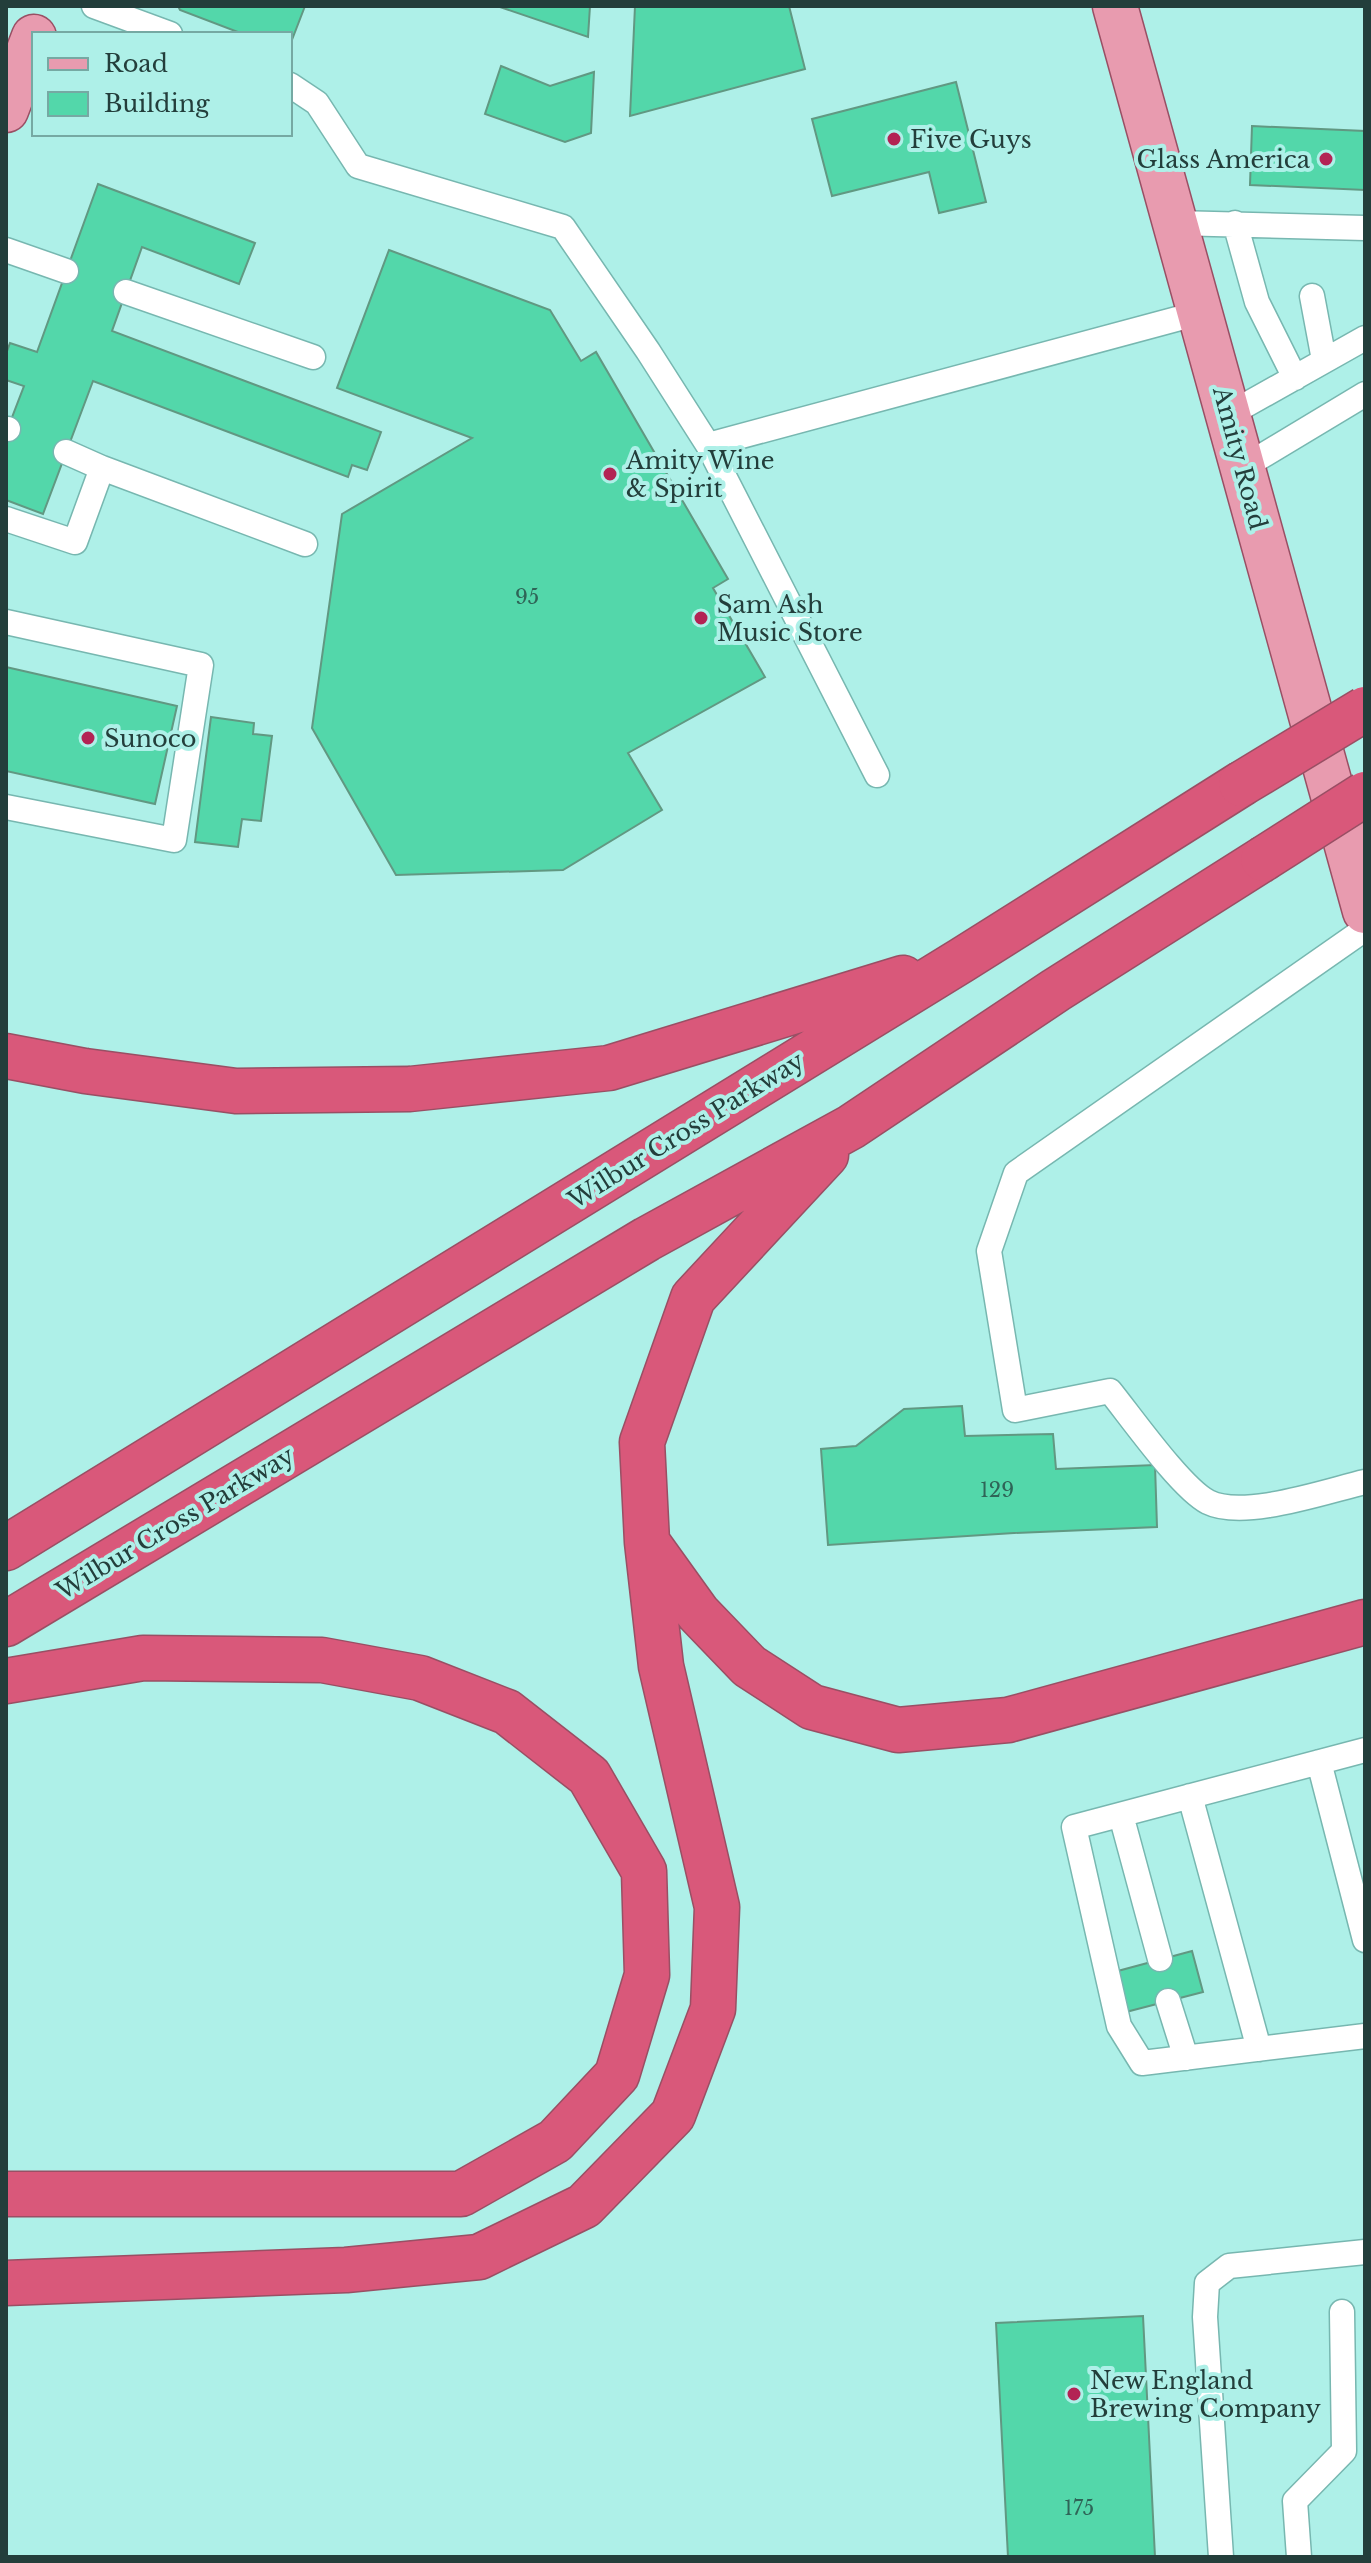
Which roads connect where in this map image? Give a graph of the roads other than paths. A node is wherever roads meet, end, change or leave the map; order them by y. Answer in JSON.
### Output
{"nodes":[{"id":1,"x":46,"y":6,"type":"edge"},
{"id":2,"x":94,"y":6,"type":"edge"},
{"id":3,"x":1115,"y":6,"type":"edge"},
{"id":4,"x":36,"y":32,"type":"edge"},
{"id":5,"x":165,"y":32,"type":"edge"},
{"id":6,"x":32,"y":44,"type":"edge"},
{"id":7,"x":292,"y":86,"type":"edge"},
{"id":8,"x":6,"y":110,"type":"edge"},
{"id":9,"x":1175,"y":223,"type":"junction"},
{"id":10,"x":1235,"y":223,"type":"junction"},
{"id":11,"x":1365,"y":228,"type":"edge"},
{"id":12,"x":6,"y":250,"type":"edge"},
{"id":13,"x":66,"y":271,"type":"dead end"},
{"id":14,"x":126,"y":292,"type":"dead end"},
{"id":15,"x":1312,"y":296,"type":"dead end"},
{"id":16,"x":1199,"y":313,"type":"junction"},
{"id":17,"x":1365,"y":338,"type":"edge"},
{"id":18,"x":313,"y":357,"type":"dead end"},
{"id":19,"x":1324,"y":360,"type":"junction"},
{"id":20,"x":1295,"y":378,"type":"junction"},
{"id":21,"x":1365,"y":394,"type":"edge"},
{"id":22,"x":1228,"y":415,"type":"junction"},
{"id":23,"x":708,"y":445,"type":"junction"},
{"id":24,"x":66,"y":452,"type":"dead end"},
{"id":25,"x":102,"y":468,"type":"junction"},
{"id":26,"x":1242,"y":468,"type":"junction"},
{"id":27,"x":6,"y":519,"type":"edge"},
{"id":28,"x":305,"y":544,"type":"dead end"},
{"id":29,"x":6,"y":622,"type":"edge"},
{"id":30,"x":1365,"y":709,"type":"edge"},
{"id":31,"x":877,"y":775,"type":"dead end"},
{"id":32,"x":1365,"y":794,"type":"edge"},
{"id":33,"x":6,"y":807,"type":"edge"},
{"id":34,"x":1365,"y":911,"type":"edge"},
{"id":35,"x":1365,"y":929,"type":"edge"},
{"id":36,"x":962,"y":960,"type":"junction"},
{"id":37,"x":6,"y":1056,"type":"edge"},
{"id":38,"x":851,"y":1127,"type":"junction"},
{"id":39,"x":1365,"y":1482,"type":"edge"},
{"id":40,"x":647,"y":1542,"type":"junction"},
{"id":41,"x":6,"y":1548,"type":"edge"},
{"id":42,"x":1365,"y":1622,"type":"edge"},
{"id":43,"x":6,"y":1624,"type":"edge"},
{"id":44,"x":6,"y":1681,"type":"edge"},
{"id":45,"x":1365,"y":1750,"type":"edge"},
{"id":46,"x":1319,"y":1762,"type":"junction"},
{"id":47,"x":1190,"y":1796,"type":"junction"},
{"id":48,"x":1121,"y":1815,"type":"junction"},
{"id":49,"x":1365,"y":1940,"type":"edge"},
{"id":50,"x":1160,"y":1959,"type":"dead end"},
{"id":51,"x":1168,"y":2001,"type":"dead end"},
{"id":52,"x":1365,"y":2036,"type":"edge"},
{"id":53,"x":1259,"y":2049,"type":"junction"},
{"id":54,"x":1186,"y":2058,"type":"junction"},
{"id":55,"x":6,"y":2194,"type":"edge"},
{"id":56,"x":1365,"y":2252,"type":"edge"},
{"id":57,"x":6,"y":2283,"type":"edge"},
{"id":58,"x":1342,"y":2312,"type":"dead end"},
{"id":59,"x":1221,"y":2557,"type":"edge"},
{"id":60,"x":1299,"y":2557,"type":"edge"}],
"edges":[{"from":1,"to":4,"type":"main road"},
{"from":2,"to":5,"type":"lane"},
{"from":3,"to":9,"type":"main road","name":"Amity Road"},
{"from":6,"to":8,"type":"main road"},
{"from":7,"to":23,"type":"lane"},
{"from":9,"to":10,"type":"lane"},
{"from":9,"to":16,"type":"main road","name":"Amity Road"},
{"from":10,"to":11,"type":"lane"},
{"from":10,"to":20,"type":"lane"},
{"from":12,"to":13,"type":"lane"},
{"from":14,"to":18,"type":"lane"},
{"from":15,"to":19,"type":"lane"},
{"from":16,"to":22,"type":"main road","name":"Amity Road"},
{"from":16,"to":23,"type":"lane"},
{"from":17,"to":19,"type":"lane"},
{"from":19,"to":20,"type":"lane"},
{"from":20,"to":22,"type":"lane"},
{"from":21,"to":26,"type":"lane"},
{"from":22,"to":26,"type":"main road","name":"Amity Road"},
{"from":23,"to":31,"type":"lane"},
{"from":24,"to":25,"type":"lane"},
{"from":25,"to":27,"type":"lane"},
{"from":25,"to":28,"type":"lane"},
{"from":26,"to":34,"type":"main road","name":"Amity Road"},
{"from":29,"to":33,"type":"lane"},
{"from":30,"to":36,"type":"highway","name":"Wilbur Cross Parkway","bridge":true},
{"from":32,"to":38,"type":"highway","name":"Wilbur Cross Parkway","bridge":true},
{"from":35,"to":39,"type":"lane"},
{"from":36,"to":37,"type":"highway"},
{"from":36,"to":41,"type":"highway","name":"Wilbur Cross Parkway"},
{"from":38,"to":40,"type":"highway"},
{"from":38,"to":43,"type":"highway","name":"Wilbur Cross Parkway"},
{"from":40,"to":42,"type":"highway"},
{"from":40,"to":57,"type":"highway"},
{"from":44,"to":55,"type":"highway"},
{"from":45,"to":46,"type":"lane"},
{"from":46,"to":47,"type":"lane"},
{"from":46,"to":49,"type":"lane"},
{"from":47,"to":48,"type":"lane"},
{"from":47,"to":53,"type":"lane"},
{"from":48,"to":50,"type":"lane"},
{"from":48,"to":54,"type":"lane"},
{"from":51,"to":54,"type":"lane"},
{"from":52,"to":53,"type":"lane"},
{"from":53,"to":54,"type":"lane"},
{"from":56,"to":59,"type":"lane"},
{"from":58,"to":60,"type":"lane"}]}
